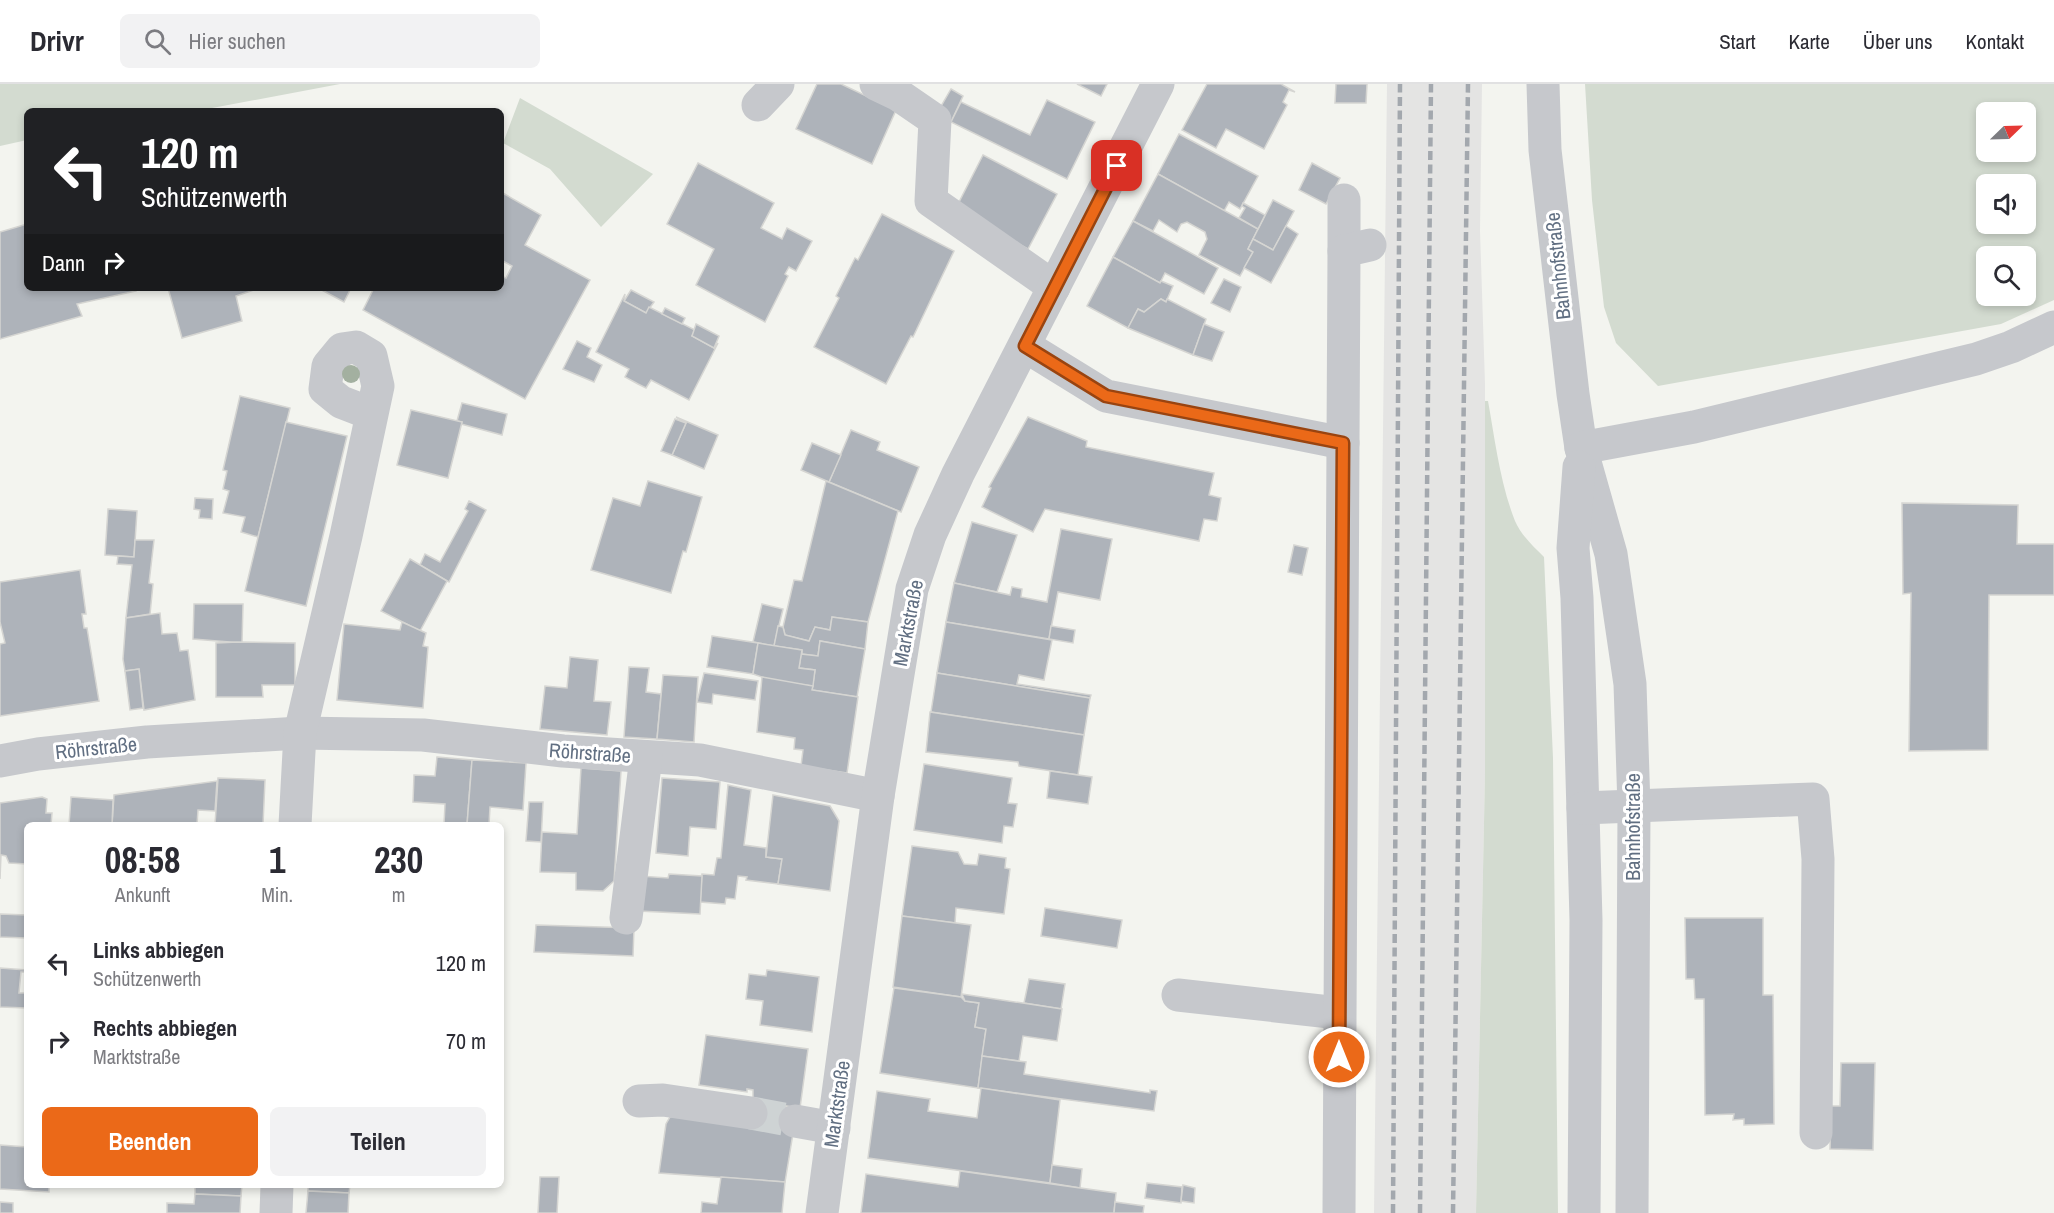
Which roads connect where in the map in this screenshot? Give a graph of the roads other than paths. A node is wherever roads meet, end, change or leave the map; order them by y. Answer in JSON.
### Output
{"nodes":[{"id":1,"x":876,"y":84,"type":"edge"},
{"id":2,"x":1158,"y":84,"type":"edge"},
{"id":3,"x":1543,"y":84,"type":"edge"},
{"id":4,"x":1344,"y":200,"type":"dead end"},
{"id":5,"x":1054,"y":287,"type":"junction"},
{"id":6,"x":2054,"y":327,"type":"edge"},
{"id":7,"x":1025,"y":346,"type":"junction"},
{"id":8,"x":372,"y":414,"type":"dead end"},
{"id":9,"x":1343,"y":443,"type":"junction"},
{"id":10,"x":1581,"y":447,"type":"junction"},
{"id":11,"x":300,"y":733,"type":"junction"},
{"id":12,"x":646,"y":757,"type":"junction"},
{"id":13,"x":0,"y":761,"type":"edge"},
{"id":14,"x":878,"y":796,"type":"junction"},
{"id":15,"x":1634,"y":807,"type":"junction"},
{"id":16,"x":1583,"y":808,"type":"junction"},
{"id":17,"x":295,"y":822,"type":"edge"},
{"id":18,"x":626,"y":918,"type":"dead end"},
{"id":19,"x":1178,"y":995,"type":"dead end"},
{"id":20,"x":1339,"y":1013,"type":"junction"},
{"id":21,"x":639,"y":1101,"type":"dead end"},
{"id":22,"x":751,"y":1113,"type":"tunnel mouth"},
{"id":23,"x":795,"y":1121,"type":"tunnel mouth"},
{"id":24,"x":834,"y":1128,"type":"junction"},
{"id":25,"x":1816,"y":1133,"type":"dead end"},
{"id":26,"x":277,"y":1188,"type":"edge"},
{"id":27,"x":1633,"y":1212,"type":"edge"},
{"id":28,"x":276,"y":1213,"type":"edge"},
{"id":29,"x":822,"y":1213,"type":"edge"},
{"id":30,"x":1339,"y":1213,"type":"edge"},
{"id":31,"x":1584,"y":1213,"type":"edge"}],
"edges":[{"from":1,"to":5,"type":"street"},
{"from":2,"to":5,"type":"street","name":"Marktstraße"},
{"from":3,"to":10,"type":"street","name":"Bahnhofstraße"},
{"from":4,"to":9,"type":"street"},
{"from":5,"to":7,"type":"street","name":"Marktstraße"},
{"from":6,"to":10,"type":"street"},
{"from":7,"to":9,"type":"street"},
{"from":7,"to":14,"type":"street","name":"Marktstraße"},
{"from":8,"to":11,"type":"street"},
{"from":9,"to":20,"type":"street"},
{"from":10,"to":15,"type":"street","name":"Bahnhofstraße"},
{"from":10,"to":16,"type":"street","name":"Bahnhofstraße"},
{"from":11,"to":12,"type":"street","name":"Röhrstraße"},
{"from":11,"to":13,"type":"street","name":"Röhrstraße"},
{"from":11,"to":17,"type":"street"},
{"from":12,"to":14,"type":"street","name":"Röhrstraße"},
{"from":12,"to":18,"type":"street"},
{"from":14,"to":24,"type":"street","name":"Marktstraße"},
{"from":15,"to":16,"type":"street"},
{"from":15,"to":25,"type":"street"},
{"from":15,"to":27,"type":"street","name":"Bahnhofstraße"},
{"from":16,"to":31,"type":"street","name":"Bahnhofstraße"},
{"from":19,"to":20,"type":"street"},
{"from":20,"to":30,"type":"street"},
{"from":21,"to":22,"type":"street"},
{"from":23,"to":24,"type":"street"},
{"from":24,"to":29,"type":"street","name":"Marktstraße"},
{"from":26,"to":28,"type":"street"}]}
